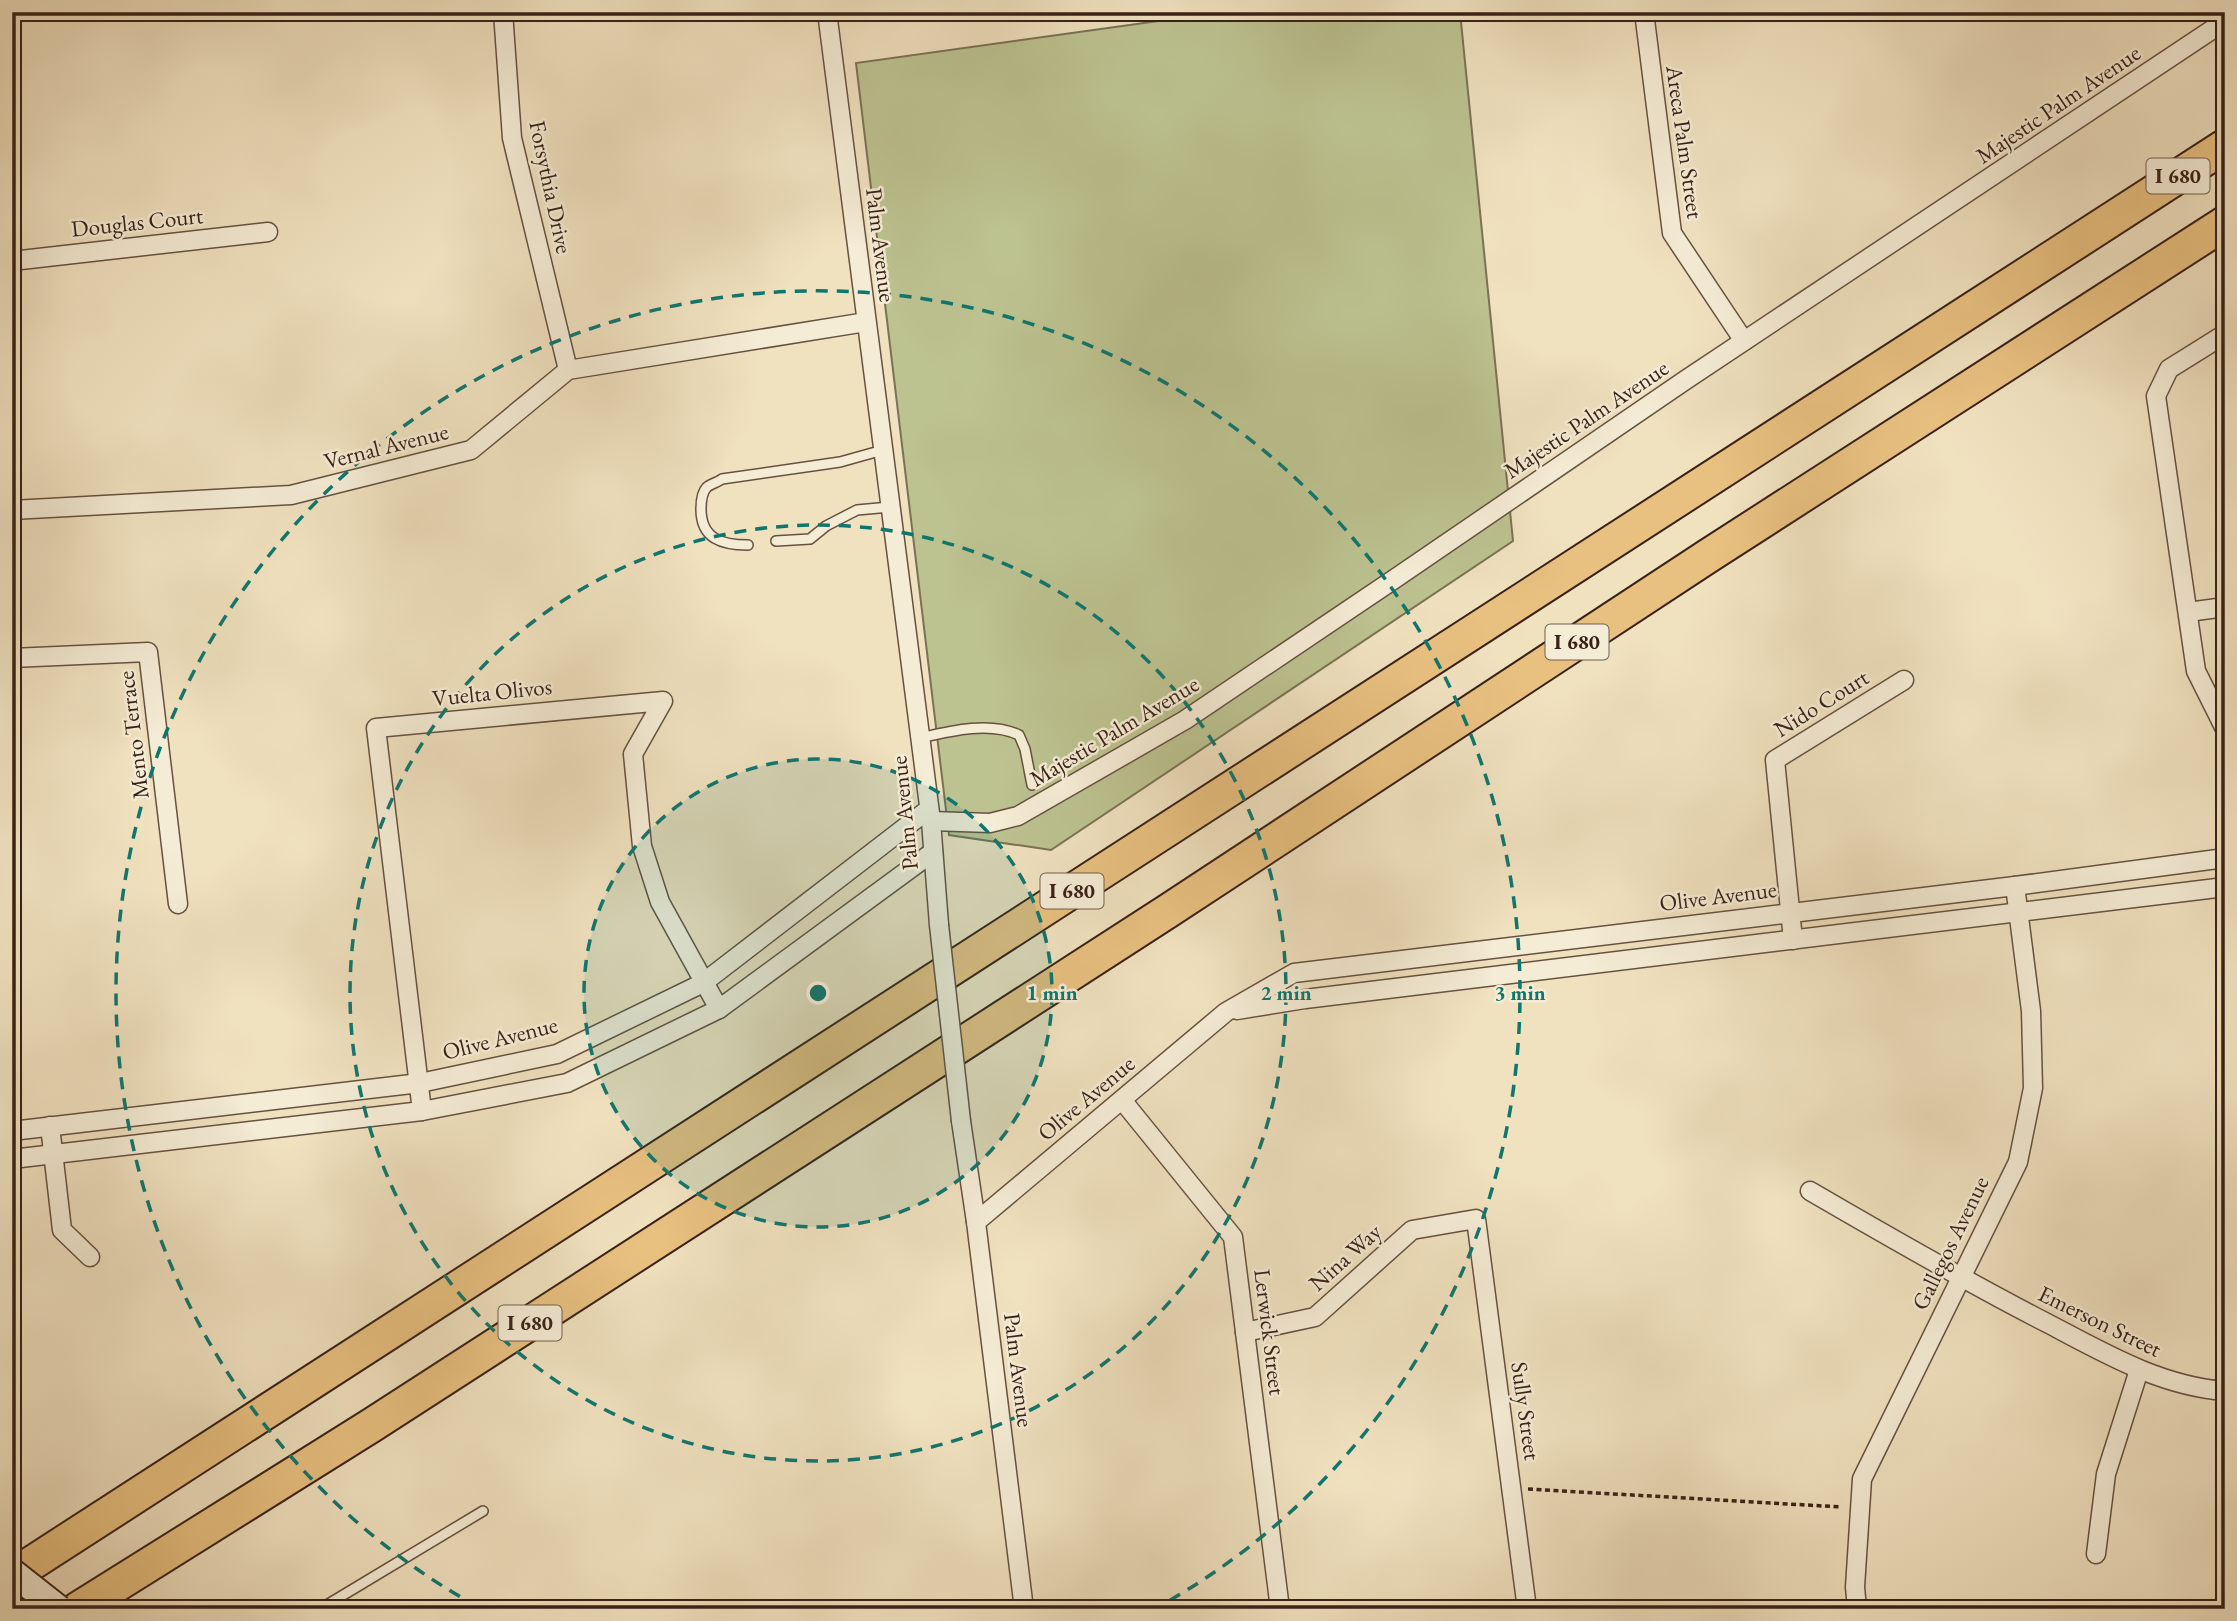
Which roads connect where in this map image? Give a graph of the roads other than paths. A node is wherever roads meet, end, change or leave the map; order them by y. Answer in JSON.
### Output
{"nodes":[{"id":1,"x":503,"y":12,"type":"edge"},
{"id":2,"x":827,"y":12,"type":"edge"},
{"id":3,"x":1644,"y":12,"type":"edge"},
{"id":4,"x":2225,"y":21,"type":"edge"},
{"id":5,"x":2225,"y":136,"type":"edge"},
{"id":6,"x":2225,"y":146,"type":"edge"},
{"id":7,"x":2132,"y":206,"type":"junction"},
{"id":8,"x":2225,"y":223,"type":"edge"},
{"id":9,"x":268,"y":232,"type":"dead end"},
{"id":10,"x":12,"y":261,"type":"edge"},
{"id":11,"x":866,"y":322,"type":"junction"},
{"id":12,"x":2225,"y":334,"type":"edge"},
{"id":13,"x":1744,"y":341,"type":"junction"},
{"id":14,"x":568,"y":370,"type":"junction"},
{"id":15,"x":883,"y":450,"type":"junction"},
{"id":16,"x":890,"y":507,"type":"junction"},
{"id":17,"x":12,"y":510,"type":"edge"},
{"id":18,"x":776,"y":541,"type":"dead end"},
{"id":19,"x":748,"y":545,"type":"dead end"},
{"id":20,"x":2225,"y":607,"type":"edge"},
{"id":21,"x":2188,"y":612,"type":"junction"},
{"id":22,"x":12,"y":658,"type":"edge"},
{"id":23,"x":1904,"y":680,"type":"dead end"},
{"id":24,"x":2225,"y":729,"type":"edge"},
{"id":25,"x":920,"y":737,"type":"junction"},
{"id":26,"x":1032,"y":785,"type":"dead end"},
{"id":27,"x":930,"y":815,"type":"junction"},
{"id":28,"x":933,"y":852,"type":"junction"},
{"id":29,"x":2225,"y":858,"type":"edge"},
{"id":30,"x":2015,"y":886,"type":"junction"},
{"id":31,"x":2225,"y":887,"type":"edge"},
{"id":32,"x":178,"y":904,"type":"dead end"},
{"id":33,"x":1790,"y":911,"type":"junction"},
{"id":34,"x":2020,"y":913,"type":"junction"},
{"id":35,"x":1793,"y":940,"type":"junction"},
{"id":36,"x":702,"y":983,"type":"junction"},
{"id":37,"x":719,"y":1009,"type":"junction"},
{"id":38,"x":1227,"y":1012,"type":"junction"},
{"id":39,"x":420,"y":1083,"type":"junction"},
{"id":40,"x":1122,"y":1100,"type":"junction"},
{"id":41,"x":422,"y":1111,"type":"junction"},
{"id":42,"x":50,"y":1126,"type":"junction"},
{"id":43,"x":12,"y":1130,"type":"edge"},
{"id":44,"x":53,"y":1154,"type":"junction"},
{"id":45,"x":12,"y":1160,"type":"edge"},
{"id":46,"x":1810,"y":1191,"type":"dead end"},
{"id":47,"x":1476,"y":1219,"type":"joint"},
{"id":48,"x":976,"y":1222,"type":"junction"},
{"id":49,"x":90,"y":1258,"type":"dead end"},
{"id":50,"x":1959,"y":1278,"type":"junction"},
{"id":51,"x":1245,"y":1332,"type":"junction"},
{"id":52,"x":2139,"y":1370,"type":"junction"},
{"id":53,"x":2225,"y":1391,"type":"edge"},
{"id":54,"x":483,"y":1511,"type":"dead end"},
{"id":55,"x":2096,"y":1554,"type":"dead end"},
{"id":56,"x":12,"y":1574,"type":"edge"},
{"id":57,"x":126,"y":1578,"type":"junction"},
{"id":58,"x":59,"y":1609,"type":"edge"},
{"id":59,"x":78,"y":1609,"type":"edge"},
{"id":60,"x":100,"y":1609,"type":"edge"},
{"id":61,"x":320,"y":1609,"type":"edge"},
{"id":62,"x":1024,"y":1609,"type":"edge"},
{"id":63,"x":1280,"y":1609,"type":"edge"},
{"id":64,"x":1527,"y":1609,"type":"edge"},
{"id":65,"x":1857,"y":1609,"type":"edge"}],
"edges":[{"from":1,"to":14,"type":"street","name":"Forsythia Drive"},
{"from":2,"to":11,"type":"street","name":"Palm Avenue"},
{"from":3,"to":13,"type":"street","name":"Areca Palm Street"},
{"from":4,"to":13,"type":"street","name":"Majestic Palm Avenue"},
{"from":5,"to":7,"type":"highway"},
{"from":6,"to":7,"type":"highway","number":"I 680"},
{"from":7,"to":56,"type":"highway","number":"I 680"},
{"from":8,"to":57,"type":"highway","number":"I 680"},
{"from":9,"to":10,"type":"street","name":"Douglas Court"},
{"from":11,"to":14,"type":"street"},
{"from":11,"to":15,"type":"street","name":"Palm Avenue"},
{"from":12,"to":21,"type":"street"},
{"from":13,"to":27,"type":"street","name":"Majestic Palm Avenue"},
{"from":14,"to":17,"type":"street","name":"Vernal Avenue"},
{"from":15,"to":16,"type":"street","name":"Palm Avenue"},
{"from":15,"to":19,"type":"lane"},
{"from":16,"to":18,"type":"lane"},
{"from":16,"to":25,"type":"street","name":"Palm Avenue"},
{"from":20,"to":21,"type":"street"},
{"from":21,"to":24,"type":"street"},
{"from":22,"to":32,"type":"street","name":"Mento Terrace"},
{"from":23,"to":33,"type":"street","name":"Nido Court"},
{"from":25,"to":26,"type":"lane"},
{"from":25,"to":27,"type":"street","name":"Palm Avenue"},
{"from":27,"to":28,"type":"street","name":"Palm Avenue"},
{"from":27,"to":36,"type":"street","name":"Olive Avenue"},
{"from":28,"to":37,"type":"street"},
{"from":28,"to":48,"type":"street","name":"Palm Avenue","bridge":true},
{"from":29,"to":30,"type":"street","name":"Olive Avenue"},
{"from":30,"to":33,"type":"street","name":"Olive Avenue"},
{"from":30,"to":34,"type":"street","name":"Gallegos Avenue"},
{"from":31,"to":34,"type":"street"},
{"from":33,"to":35,"type":"street","name":"Nido Court"},
{"from":33,"to":38,"type":"street","name":"Olive Avenue"},
{"from":34,"to":35,"type":"street"},
{"from":34,"to":50,"type":"street","name":"Gallegos Avenue"},
{"from":35,"to":38,"type":"street"},
{"from":36,"to":37,"type":"street","name":"Vuelta Olivos"},
{"from":36,"to":39,"type":"street","name":"Olive Avenue"},
{"from":36,"to":39,"type":"street","name":"Vuelta Olivos"},
{"from":37,"to":41,"type":"street"},
{"from":38,"to":40,"type":"street","name":"Olive Avenue"},
{"from":39,"to":41,"type":"street","name":"Vuelta Olivos"},
{"from":39,"to":42,"type":"street","name":"Olive Avenue"},
{"from":40,"to":48,"type":"street","name":"Olive Avenue"},
{"from":40,"to":51,"type":"street","name":"Lerwick Street"},
{"from":41,"to":44,"type":"street"},
{"from":42,"to":43,"type":"street","name":"Olive Avenue"},
{"from":42,"to":44,"type":"street"},
{"from":44,"to":45,"type":"street"},
{"from":44,"to":49,"type":"street"},
{"from":46,"to":50,"type":"street","name":"Emerson Street"},
{"from":47,"to":51,"type":"street","name":"Nina Way"},
{"from":47,"to":64,"type":"street","name":"Sully Street"},
{"from":48,"to":62,"type":"street","name":"Palm Avenue"},
{"from":50,"to":52,"type":"street","name":"Emerson Street"},
{"from":50,"to":65,"type":"street","name":"Gallegos Avenue"},
{"from":51,"to":63,"type":"street","name":"Lerwick Street"},
{"from":52,"to":53,"type":"street","name":"Emerson Street"},
{"from":52,"to":55,"type":"street"},
{"from":54,"to":61,"type":"lane"},
{"from":56,"to":58,"type":"main road","bridge":true},
{"from":57,"to":59,"type":"highway","number":"I 680"},
{"from":57,"to":60,"type":"highway"}]}
